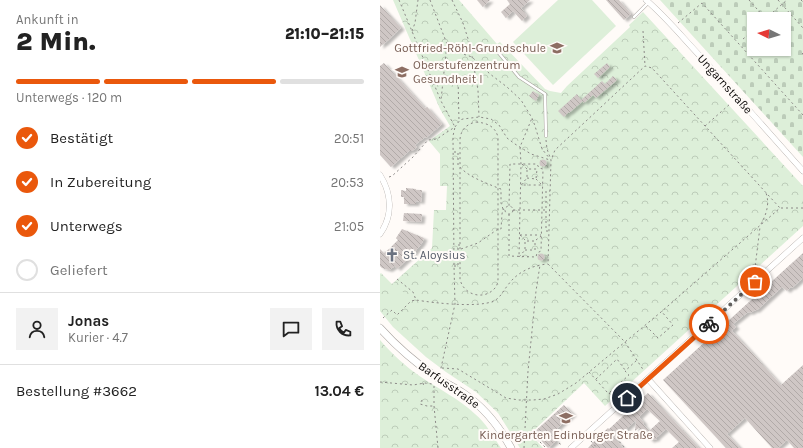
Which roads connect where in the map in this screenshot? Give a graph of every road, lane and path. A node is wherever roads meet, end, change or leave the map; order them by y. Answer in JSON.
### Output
{"nodes":[{"id":1,"x":399,"y":0,"type":"edge"},
{"id":2,"x":418,"y":0,"type":"edge"},
{"id":3,"x":430,"y":0,"type":"edge"},
{"id":4,"x":452,"y":0,"type":"edge"},
{"id":5,"x":749,"y":0,"type":"edge"},
{"id":6,"x":778,"y":0,"type":"edge"},
{"id":7,"x":787,"y":0,"type":"edge"},
{"id":8,"x":801,"y":0,"type":"edge"},
{"id":9,"x":647,"y":1,"type":"edge"},
{"id":10,"x":803,"y":2,"type":"edge"},
{"id":11,"x":782,"y":4,"type":"junction"},
{"id":12,"x":759,"y":12,"type":"edge"},
{"id":13,"x":773,"y":12,"type":"edge"},
{"id":14,"x":634,"y":17,"type":"dead end"},
{"id":15,"x":678,"y":23,"type":"dead end"},
{"id":16,"x":803,"y":28,"type":"edge"},
{"id":17,"x":643,"y":30,"type":"dead end"},
{"id":18,"x":411,"y":31,"type":"junction"},
{"id":19,"x":747,"y":36,"type":"edge"},
{"id":20,"x":743,"y":39,"type":"dead end"},
{"id":21,"x":447,"y":44,"type":"junction"},
{"id":22,"x":498,"y":52,"type":"dead end"},
{"id":23,"x":472,"y":57,"type":"junction"},
{"id":24,"x":645,"y":66,"type":"junction"},
{"id":25,"x":458,"y":77,"type":"dead end"},
{"id":26,"x":441,"y":100,"type":"junction"},
{"id":27,"x":730,"y":104,"type":"dead end"},
{"id":28,"x":803,"y":115,"type":"edge"},
{"id":29,"x":479,"y":117,"type":"junction"},
{"id":30,"x":532,"y":118,"type":"junction"},
{"id":31,"x":459,"y":122,"type":"junction"},
{"id":32,"x":705,"y":126,"type":"junction"},
{"id":33,"x":455,"y":127,"type":"junction"},
{"id":34,"x":546,"y":136,"type":"joint"},
{"id":35,"x":520,"y":147,"type":"junction"},
{"id":36,"x":454,"y":152,"type":"junction"},
{"id":37,"x":551,"y":160,"type":"junction"},
{"id":38,"x":521,"y":164,"type":"junction"},
{"id":39,"x":460,"y":168,"type":"junction"},
{"id":40,"x":537,"y":168,"type":"junction"},
{"id":41,"x":527,"y":169,"type":"junction"},
{"id":42,"x":803,"y":171,"type":"edge"},
{"id":43,"x":380,"y":175,"type":"edge"},
{"id":44,"x":388,"y":178,"type":"dead end"},
{"id":45,"x":527,"y":178,"type":"junction"},
{"id":46,"x":536,"y":178,"type":"junction"},
{"id":47,"x":521,"y":185,"type":"junction"},
{"id":48,"x":542,"y":185,"type":"junction"},
{"id":49,"x":498,"y":188,"type":"junction"},
{"id":50,"x":550,"y":191,"type":"junction"},
{"id":51,"x":764,"y":191,"type":"junction"},
{"id":52,"x":509,"y":206,"type":"junction"},
{"id":53,"x":780,"y":208,"type":"junction"},
{"id":54,"x":803,"y":208,"type":"edge"},
{"id":55,"x":503,"y":209,"type":"junction"},
{"id":56,"x":505,"y":210,"type":"junction"},
{"id":57,"x":513,"y":210,"type":"junction"},
{"id":58,"x":520,"y":210,"type":"junction"},
{"id":59,"x":542,"y":210,"type":"junction"},
{"id":60,"x":546,"y":210,"type":"junction"},
{"id":61,"x":509,"y":214,"type":"junction"},
{"id":62,"x":760,"y":226,"type":"junction"},
{"id":63,"x":498,"y":229,"type":"junction"},
{"id":64,"x":549,"y":232,"type":"junction"},
{"id":65,"x":380,"y":234,"type":"edge"},
{"id":66,"x":520,"y":235,"type":"junction"},
{"id":67,"x":541,"y":235,"type":"junction"},
{"id":68,"x":803,"y":238,"type":"edge"},
{"id":69,"x":526,"y":241,"type":"junction"},
{"id":70,"x":535,"y":241,"type":"junction"},
{"id":71,"x":461,"y":245,"type":"junction"},
{"id":72,"x":461,"y":249,"type":"junction"},
{"id":73,"x":525,"y":250,"type":"junction"},
{"id":74,"x":535,"y":250,"type":"junction"},
{"id":75,"x":537,"y":253,"type":"junction"},
{"id":76,"x":519,"y":257,"type":"junction"},
{"id":77,"x":540,"y":264,"type":"junction"},
{"id":78,"x":548,"y":264,"type":"junction"},
{"id":79,"x":454,"y":266,"type":"junction"},
{"id":80,"x":756,"y":270,"type":"dead end"},
{"id":81,"x":396,"y":279,"type":"dead end"},
{"id":82,"x":416,"y":300,"type":"junction"},
{"id":83,"x":455,"y":304,"type":"junction"},
{"id":84,"x":661,"y":312,"type":"junction"},
{"id":85,"x":383,"y":318,"type":"dead end"},
{"id":86,"x":646,"y":325,"type":"junction"},
{"id":87,"x":380,"y":328,"type":"edge"},
{"id":88,"x":625,"y":342,"type":"junction"},
{"id":89,"x":637,"y":360,"type":"junction"},
{"id":90,"x":441,"y":368,"type":"junction"},
{"id":91,"x":440,"y":370,"type":"dead end"},
{"id":92,"x":625,"y":371,"type":"junction"},
{"id":93,"x":644,"y":371,"type":"dead end"},
{"id":94,"x":589,"y":372,"type":"junction"},
{"id":95,"x":595,"y":379,"type":"junction"},
{"id":96,"x":648,"y":379,"type":"junction"},
{"id":97,"x":380,"y":382,"type":"edge"},
{"id":98,"x":423,"y":383,"type":"junction"},
{"id":99,"x":432,"y":384,"type":"dead end"},
{"id":100,"x":434,"y":386,"type":"dead end"},
{"id":101,"x":424,"y":388,"type":"dead end"},
{"id":102,"x":609,"y":393,"type":"junction"},
{"id":103,"x":431,"y":396,"type":"dead end"},
{"id":104,"x":434,"y":396,"type":"junction"},
{"id":105,"x":614,"y":399,"type":"dead end"},
{"id":106,"x":422,"y":400,"type":"dead end"},
{"id":107,"x":526,"y":400,"type":"junction"},
{"id":108,"x":434,"y":406,"type":"junction"},
{"id":109,"x":616,"y":438,"type":"dead end"},
{"id":110,"x":591,"y":441,"type":"dead end"},
{"id":111,"x":540,"y":442,"type":"dead end"},
{"id":112,"x":560,"y":443,"type":"dead end"},
{"id":113,"x":563,"y":446,"type":"dead end"},
{"id":114,"x":438,"y":448,"type":"edge"},
{"id":115,"x":511,"y":448,"type":"edge"},
{"id":116,"x":524,"y":448,"type":"edge"},
{"id":117,"x":546,"y":448,"type":"edge"},
{"id":118,"x":571,"y":448,"type":"edge"},
{"id":119,"x":597,"y":448,"type":"edge"},
{"id":120,"x":625,"y":448,"type":"edge"},
{"id":121,"x":710,"y":448,"type":"edge"}],
"edges":[{"from":1,"to":18,"type":"path"},
{"from":2,"to":18,"type":"path"},
{"from":3,"to":21,"type":"path"},
{"from":4,"to":23,"type":"path"},
{"from":5,"to":12,"type":"path"},
{"from":6,"to":11,"type":"path"},
{"from":7,"to":11,"type":"path"},
{"from":8,"to":10,"type":"path"},
{"from":9,"to":14,"type":"lane"},
{"from":9,"to":42,"type":"street","name":"Ungarnstraße"},
{"from":11,"to":13,"type":"path"},
{"from":11,"to":16,"type":"path"},
{"from":15,"to":28,"type":"path"},
{"from":17,"to":24,"type":"path"},
{"from":18,"to":26,"type":"path"},
{"from":19,"to":20,"type":"path"},
{"from":21,"to":23,"type":"path"},
{"from":21,"to":26,"type":"path"},
{"from":22,"to":34,"type":"lane"},
{"from":23,"to":29,"type":"path"},
{"from":23,"to":30,"type":"path"},
{"from":24,"to":32,"type":"path"},
{"from":24,"to":37,"type":"path"},
{"from":25,"to":31,"type":"path"},
{"from":26,"to":33,"type":"path"},
{"from":27,"to":32,"type":"path"},
{"from":29,"to":31,"type":"path"},
{"from":29,"to":35,"type":"path"},
{"from":30,"to":35,"type":"path"},
{"from":30,"to":37,"type":"path"},
{"from":31,"to":33,"type":"path"},
{"from":32,"to":51,"type":"path"},
{"from":33,"to":36,"type":"path"},
{"from":33,"to":44,"type":"path"},
{"from":34,"to":37,"type":"path"},
{"from":35,"to":37,"type":"path"},
{"from":35,"to":38,"type":"path"},
{"from":36,"to":39,"type":"path"},
{"from":36,"to":79,"type":"path"},
{"from":37,"to":50,"type":"path"},
{"from":38,"to":40,"type":"path"},
{"from":38,"to":41,"type":"path"},
{"from":38,"to":47,"type":"path"},
{"from":38,"to":52,"type":"path"},
{"from":39,"to":49,"type":"path"},
{"from":39,"to":49,"type":"path"},
{"from":39,"to":71,"type":"path"},
{"from":40,"to":41,"type":"path"},
{"from":40,"to":46,"type":"path"},
{"from":40,"to":48,"type":"path"},
{"from":41,"to":45,"type":"path"},
{"from":43,"to":65,"type":"street"},
{"from":45,"to":46,"type":"path"},
{"from":45,"to":47,"type":"path"},
{"from":46,"to":48,"type":"path"},
{"from":47,"to":48,"type":"path"},
{"from":47,"to":58,"type":"path"},
{"from":48,"to":59,"type":"path"},
{"from":49,"to":55,"type":"path"},
{"from":49,"to":63,"type":"path"},
{"from":50,"to":60,"type":"path"},
{"from":50,"to":64,"type":"path"},
{"from":51,"to":53,"type":"path"},
{"from":51,"to":62,"type":"path"},
{"from":52,"to":56,"type":"path"},
{"from":52,"to":57,"type":"path"},
{"from":53,"to":54,"type":"path"},
{"from":53,"to":62,"type":"path"},
{"from":55,"to":56,"type":"path"},
{"from":55,"to":63,"type":"path"},
{"from":56,"to":61,"type":"path"},
{"from":57,"to":58,"type":"path"},
{"from":57,"to":61,"type":"path"},
{"from":58,"to":59,"type":"path"},
{"from":58,"to":66,"type":"path"},
{"from":59,"to":60,"type":"path"},
{"from":59,"to":67,"type":"path"},
{"from":60,"to":64,"type":"path"},
{"from":61,"to":76,"type":"path"},
{"from":62,"to":80,"type":"path"},
{"from":62,"to":84,"type":"path"},
{"from":63,"to":72,"type":"path"},
{"from":63,"to":72,"type":"path"},
{"from":64,"to":78,"type":"path"},
{"from":66,"to":67,"type":"path"},
{"from":66,"to":69,"type":"path"},
{"from":66,"to":76,"type":"path"},
{"from":67,"to":70,"type":"path"},
{"from":67,"to":75,"type":"path"},
{"from":68,"to":96,"type":"street"},
{"from":69,"to":70,"type":"path"},
{"from":69,"to":73,"type":"path"},
{"from":70,"to":74,"type":"path"},
{"from":71,"to":72,"type":"path"},
{"from":71,"to":79,"type":"path"},
{"from":73,"to":74,"type":"path"},
{"from":73,"to":76,"type":"path"},
{"from":74,"to":75,"type":"path"},
{"from":75,"to":76,"type":"path"},
{"from":77,"to":78,"type":"path"},
{"from":77,"to":83,"type":"path"},
{"from":77,"to":107,"type":"path"},
{"from":78,"to":88,"type":"path"},
{"from":79,"to":83,"type":"path"},
{"from":81,"to":82,"type":"path"},
{"from":82,"to":83,"type":"path"},
{"from":82,"to":85,"type":"path"},
{"from":83,"to":90,"type":"path"},
{"from":84,"to":86,"type":"path"},
{"from":84,"to":86,"type":"path"},
{"from":86,"to":88,"type":"path"},
{"from":87,"to":115,"type":"main road","name":"Barfusstraße"},
{"from":88,"to":89,"type":"path"},
{"from":88,"to":94,"type":"path"},
{"from":89,"to":92,"type":"path"},
{"from":89,"to":93,"type":"path"},
{"from":90,"to":91,"type":"path"},
{"from":90,"to":107,"type":"path"},
{"from":92,"to":95,"type":"path"},
{"from":92,"to":102,"type":"path"},
{"from":94,"to":95,"type":"path"},
{"from":94,"to":107,"type":"path"},
{"from":95,"to":102,"type":"path"},
{"from":96,"to":118,"type":"street"},
{"from":96,"to":121,"type":"street"},
{"from":97,"to":98,"type":"path"},
{"from":98,"to":99,"type":"path"},
{"from":98,"to":101,"type":"path"},
{"from":100,"to":104,"type":"path"},
{"from":102,"to":105,"type":"path"},
{"from":103,"to":104,"type":"path"},
{"from":104,"to":108,"type":"path"},
{"from":106,"to":108,"type":"path"},
{"from":107,"to":116,"type":"path"},
{"from":108,"to":114,"type":"path"},
{"from":109,"to":120,"type":"path"},
{"from":110,"to":119,"type":"path"},
{"from":111,"to":117,"type":"path"},
{"from":112,"to":113,"type":"path"}]}
